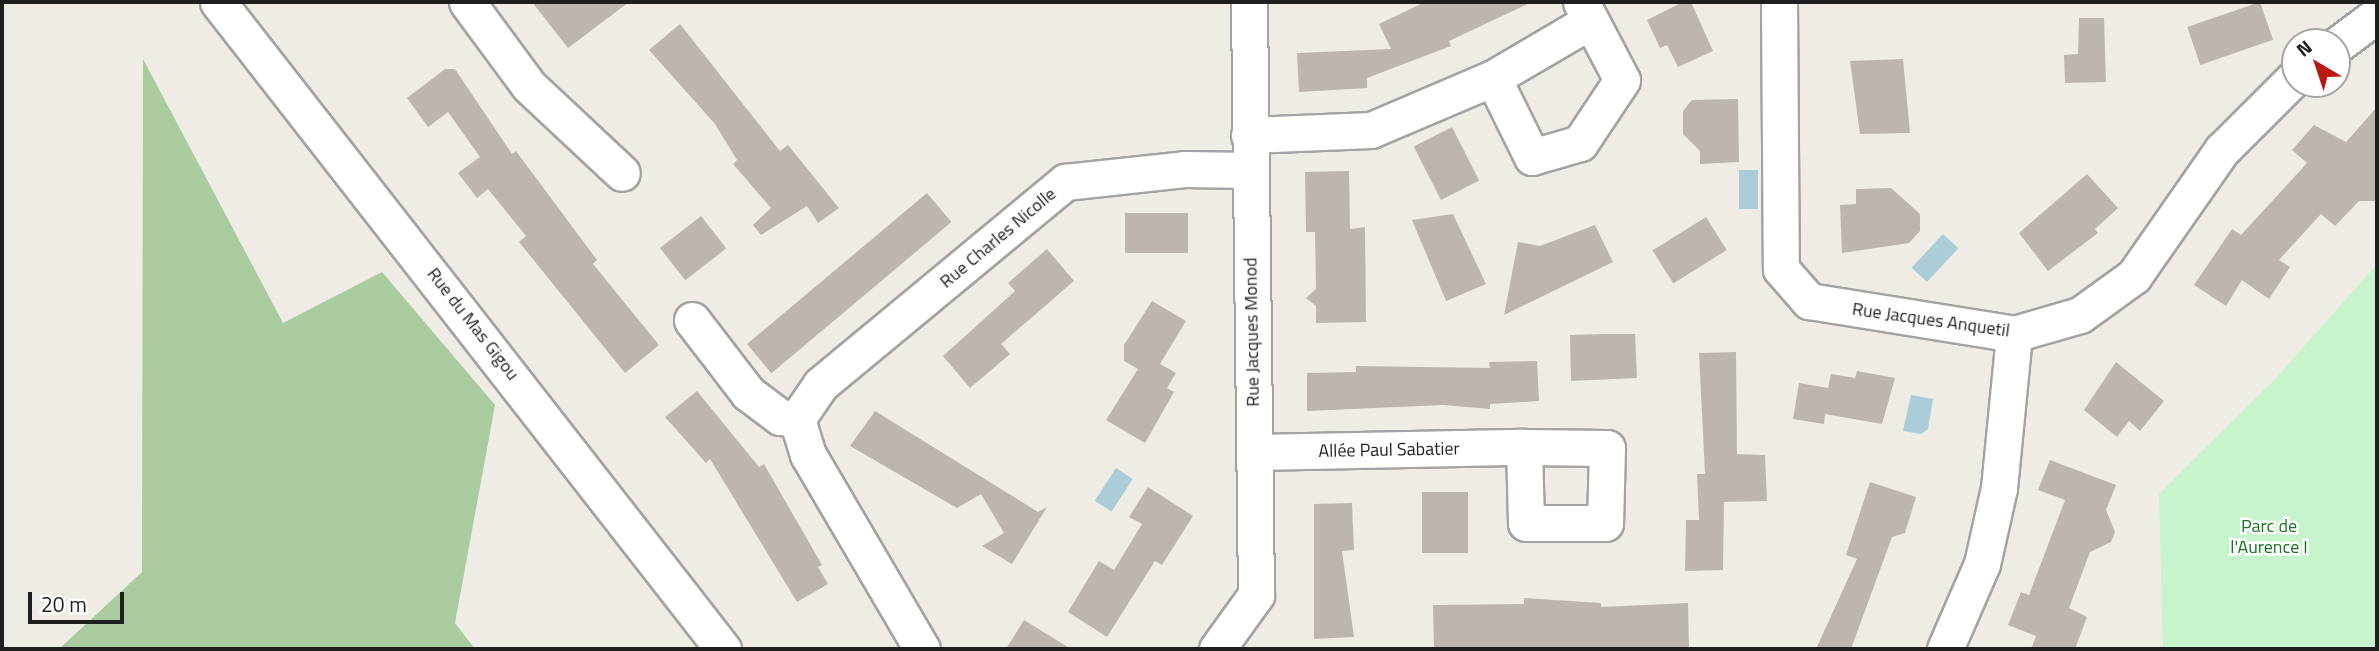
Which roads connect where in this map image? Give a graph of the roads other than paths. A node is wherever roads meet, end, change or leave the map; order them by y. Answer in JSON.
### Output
{"nodes":[{"id":1,"x":218,"y":2,"type":"edge"},
{"id":2,"x":467,"y":2,"type":"edge"},
{"id":3,"x":1249,"y":2,"type":"edge"},
{"id":4,"x":1779,"y":2,"type":"edge"},
{"id":5,"x":1586,"y":11,"type":"edge"},
{"id":6,"x":2377,"y":15,"type":"edge"},
{"id":7,"x":2351,"y":34,"type":"edge"},
{"id":8,"x":1493,"y":78,"type":"junction"},
{"id":9,"x":2281,"y":91,"type":"edge"},
{"id":10,"x":1249,"y":135,"type":"junction"},
{"id":11,"x":1249,"y":170,"type":"junction"},
{"id":12,"x":622,"y":173,"type":"dead end"},
{"id":13,"x":692,"y":320,"type":"dead end"},
{"id":14,"x":2014,"y":334,"type":"junction"},
{"id":15,"x":797,"y":419,"type":"junction"},
{"id":16,"x":1524,"y":447,"type":"dead end"},
{"id":17,"x":1255,"y":452,"type":"junction"},
{"id":18,"x":723,"y":649,"type":"edge"},
{"id":19,"x":922,"y":649,"type":"edge"},
{"id":20,"x":1217,"y":649,"type":"edge"},
{"id":21,"x":1945,"y":649,"type":"edge"}],
"edges":[{"from":1,"to":18,"type":"street","name":"Rue du Mas Gigou"},
{"from":2,"to":12,"type":"street"},
{"from":3,"to":10,"type":"street","name":"Rue Jacques Monod"},
{"from":4,"to":14,"type":"street","name":"Rue Jacques Anquetil"},
{"from":5,"to":8,"type":"street"},
{"from":5,"to":8,"type":"street"},
{"from":6,"to":7,"type":"street"},
{"from":8,"to":10,"type":"street"},
{"from":9,"to":14,"type":"street","name":"Rue Jacques Anquetil"},
{"from":10,"to":11,"type":"street","name":"Rue Jacques Monod"},
{"from":11,"to":15,"type":"street","name":"Rue Charles Nicolle"},
{"from":11,"to":17,"type":"street","name":"Rue Jacques Monod"},
{"from":13,"to":15,"type":"street"},
{"from":14,"to":21,"type":"street"},
{"from":15,"to":19,"type":"street"},
{"from":16,"to":17,"type":"street","name":"Allée Paul Sabatier"},
{"from":17,"to":20,"type":"street","name":"Rue Jacques Monod"}]}
